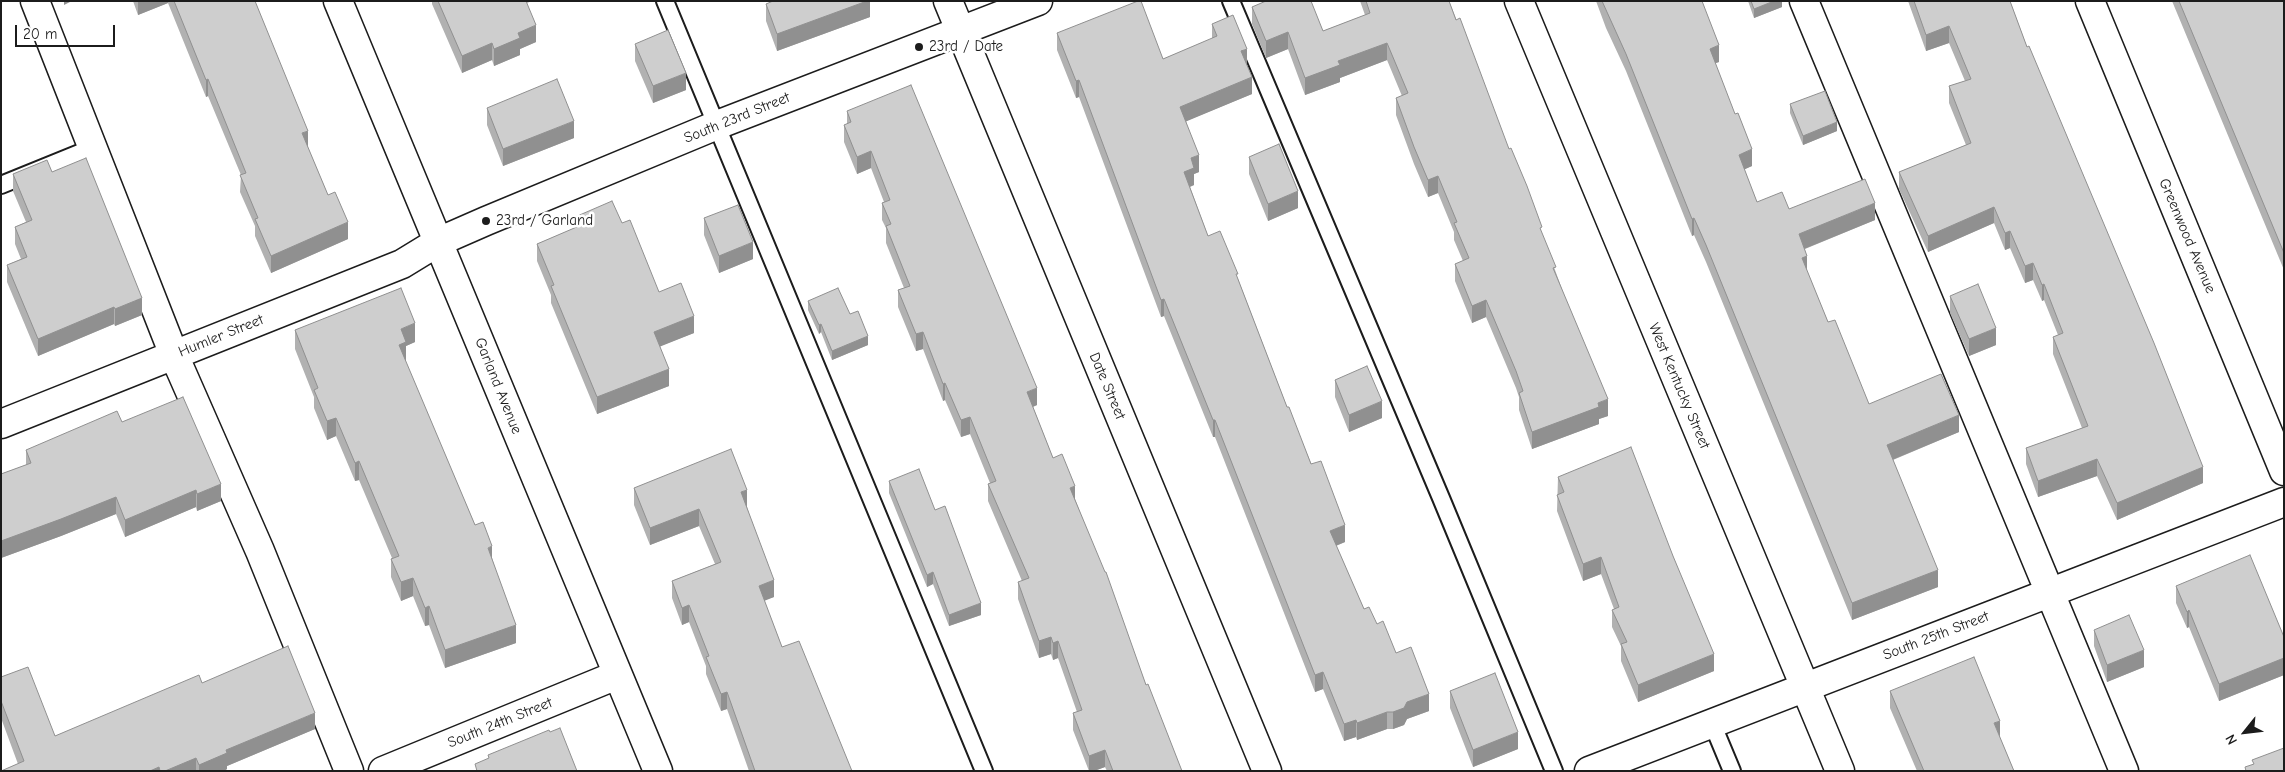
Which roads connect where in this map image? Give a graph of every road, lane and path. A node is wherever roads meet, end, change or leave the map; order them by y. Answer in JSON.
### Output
{"nodes":[{"id":1,"x":35,"y":1,"type":"edge"},
{"id":2,"x":338,"y":1,"type":"edge"},
{"id":3,"x":665,"y":1,"type":"edge"},
{"id":4,"x":948,"y":1,"type":"edge"},
{"id":5,"x":1038,"y":1,"type":"edge"},
{"id":6,"x":1231,"y":1,"type":"edge"},
{"id":7,"x":1519,"y":1,"type":"edge"},
{"id":8,"x":1804,"y":1,"type":"edge"},
{"id":9,"x":2090,"y":1,"type":"edge"},
{"id":10,"x":960,"y":32,"type":"junction"},
{"id":11,"x":717,"y":125,"type":"junction"},
{"id":12,"x":92,"y":148,"type":"junction"},
{"id":13,"x":1,"y":185,"type":"edge"},
{"id":14,"x":438,"y":242,"type":"junction"},
{"id":15,"x":174,"y":355,"type":"junction"},
{"id":16,"x":1,"y":424,"type":"edge"},
{"id":17,"x":2284,"y":471,"type":"edge"},
{"id":18,"x":2284,"y":502,"type":"edge"},
{"id":19,"x":2050,"y":592,"type":"junction"},
{"id":20,"x":617,"y":675,"type":"junction"},
{"id":21,"x":1805,"y":687,"type":"junction"},
{"id":22,"x":1712,"y":723,"type":"junction"},
{"id":23,"x":349,"y":771,"type":"edge"},
{"id":24,"x":383,"y":771,"type":"edge"},
{"id":25,"x":658,"y":771,"type":"edge"},
{"id":26,"x":984,"y":771,"type":"edge"},
{"id":27,"x":1267,"y":771,"type":"edge"},
{"id":28,"x":1554,"y":771,"type":"edge"},
{"id":29,"x":1589,"y":771,"type":"edge"},
{"id":30,"x":1732,"y":771,"type":"edge"},
{"id":31,"x":1840,"y":771,"type":"edge"},
{"id":32,"x":2124,"y":771,"type":"edge"}],
"edges":[{"from":1,"to":12,"type":"street"},
{"from":2,"to":14,"type":"street","name":"Garland Avenue"},
{"from":3,"to":11,"type":"lane"},
{"from":4,"to":10,"type":"street","name":"Date Street"},
{"from":5,"to":10,"type":"street","name":"South 23rd Street"},
{"from":6,"to":28,"type":"lane"},
{"from":7,"to":21,"type":"street","name":"West Kentucky Street"},
{"from":8,"to":19,"type":"street"},
{"from":9,"to":17,"type":"street","name":"Greenwood Avenue"},
{"from":10,"to":11,"type":"street","name":"South 23rd Street"},
{"from":10,"to":27,"type":"street","name":"Date Street"},
{"from":11,"to":14,"type":"street","name":"South 23rd Street"},
{"from":11,"to":26,"type":"lane"},
{"from":12,"to":13,"type":"lane"},
{"from":12,"to":15,"type":"street"},
{"from":14,"to":15,"type":"street","name":"Humler Street"},
{"from":14,"to":20,"type":"street","name":"Garland Avenue"},
{"from":15,"to":16,"type":"street","name":"Humler Street"},
{"from":15,"to":23,"type":"street"},
{"from":18,"to":19,"type":"street","name":"South 25th Street"},
{"from":19,"to":21,"type":"street","name":"South 25th Street"},
{"from":19,"to":32,"type":"street"},
{"from":20,"to":24,"type":"street","name":"South 24th Street"},
{"from":20,"to":25,"type":"street","name":"Garland Avenue"},
{"from":21,"to":22,"type":"street","name":"South 25th Street"},
{"from":21,"to":31,"type":"street","name":"West Kentucky Street"},
{"from":22,"to":29,"type":"street","name":"South 25th Street"},
{"from":22,"to":30,"type":"lane"}]}
